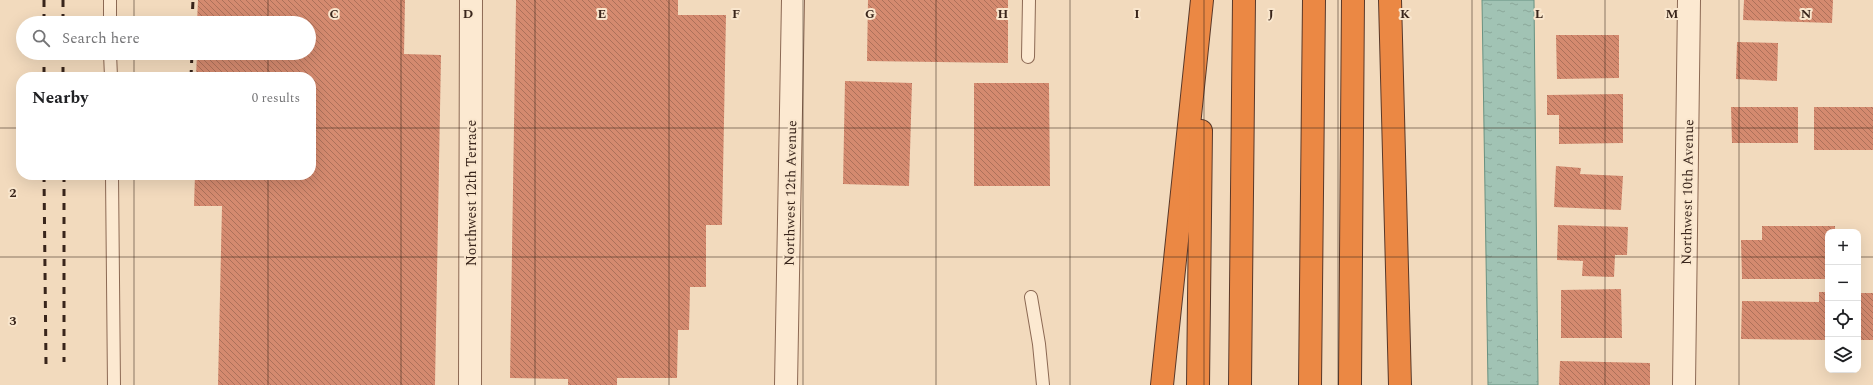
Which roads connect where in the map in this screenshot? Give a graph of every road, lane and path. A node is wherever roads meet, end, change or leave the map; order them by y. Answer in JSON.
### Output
{"nodes":[{"id":1,"x":110,"y":0,"type":"edge"},
{"id":2,"x":471,"y":0,"type":"edge"},
{"id":3,"x":793,"y":0,"type":"edge"},
{"id":4,"x":1029,"y":0,"type":"edge"},
{"id":5,"x":1202,"y":0,"type":"edge"},
{"id":6,"x":1244,"y":0,"type":"edge"},
{"id":7,"x":1314,"y":0,"type":"edge"},
{"id":8,"x":1353,"y":0,"type":"edge"},
{"id":9,"x":1390,"y":0,"type":"edge"},
{"id":10,"x":1689,"y":0,"type":"edge"},
{"id":11,"x":110,"y":16,"type":"edge"},
{"id":12,"x":1028,"y":57,"type":"dead end"},
{"id":13,"x":110,"y":60,"type":"edge"},
{"id":14,"x":111,"y":72,"type":"edge"},
{"id":15,"x":112,"y":180,"type":"edge"},
{"id":16,"x":1031,"y":297,"type":"dead end"},
{"id":17,"x":114,"y":385,"type":"edge"},
{"id":18,"x":470,"y":385,"type":"edge"},
{"id":19,"x":786,"y":385,"type":"edge"},
{"id":20,"x":1042,"y":385,"type":"edge"},
{"id":21,"x":1162,"y":385,"type":"edge"},
{"id":22,"x":1198,"y":385,"type":"edge"},
{"id":23,"x":1240,"y":385,"type":"edge"},
{"id":24,"x":1310,"y":385,"type":"edge"},
{"id":25,"x":1350,"y":385,"type":"edge"},
{"id":26,"x":1400,"y":385,"type":"edge"},
{"id":27,"x":1684,"y":385,"type":"edge"}],
"edges":[{"from":1,"to":11,"type":"lane"},
{"from":2,"to":18,"type":"street","name":"Northwest 12th Terrace"},
{"from":3,"to":19,"type":"street","name":"Northwest 12th Avenue"},
{"from":4,"to":12,"type":"lane"},
{"from":5,"to":21,"type":"highway"},
{"from":5,"to":22,"type":"highway"},
{"from":6,"to":23,"type":"highway"},
{"from":7,"to":24,"type":"highway"},
{"from":8,"to":25,"type":"highway"},
{"from":9,"to":26,"type":"highway"},
{"from":10,"to":27,"type":"street","name":"Northwest 10th Avenue"},
{"from":13,"to":14,"type":"lane"},
{"from":15,"to":17,"type":"lane"},
{"from":16,"to":20,"type":"lane"}]}
